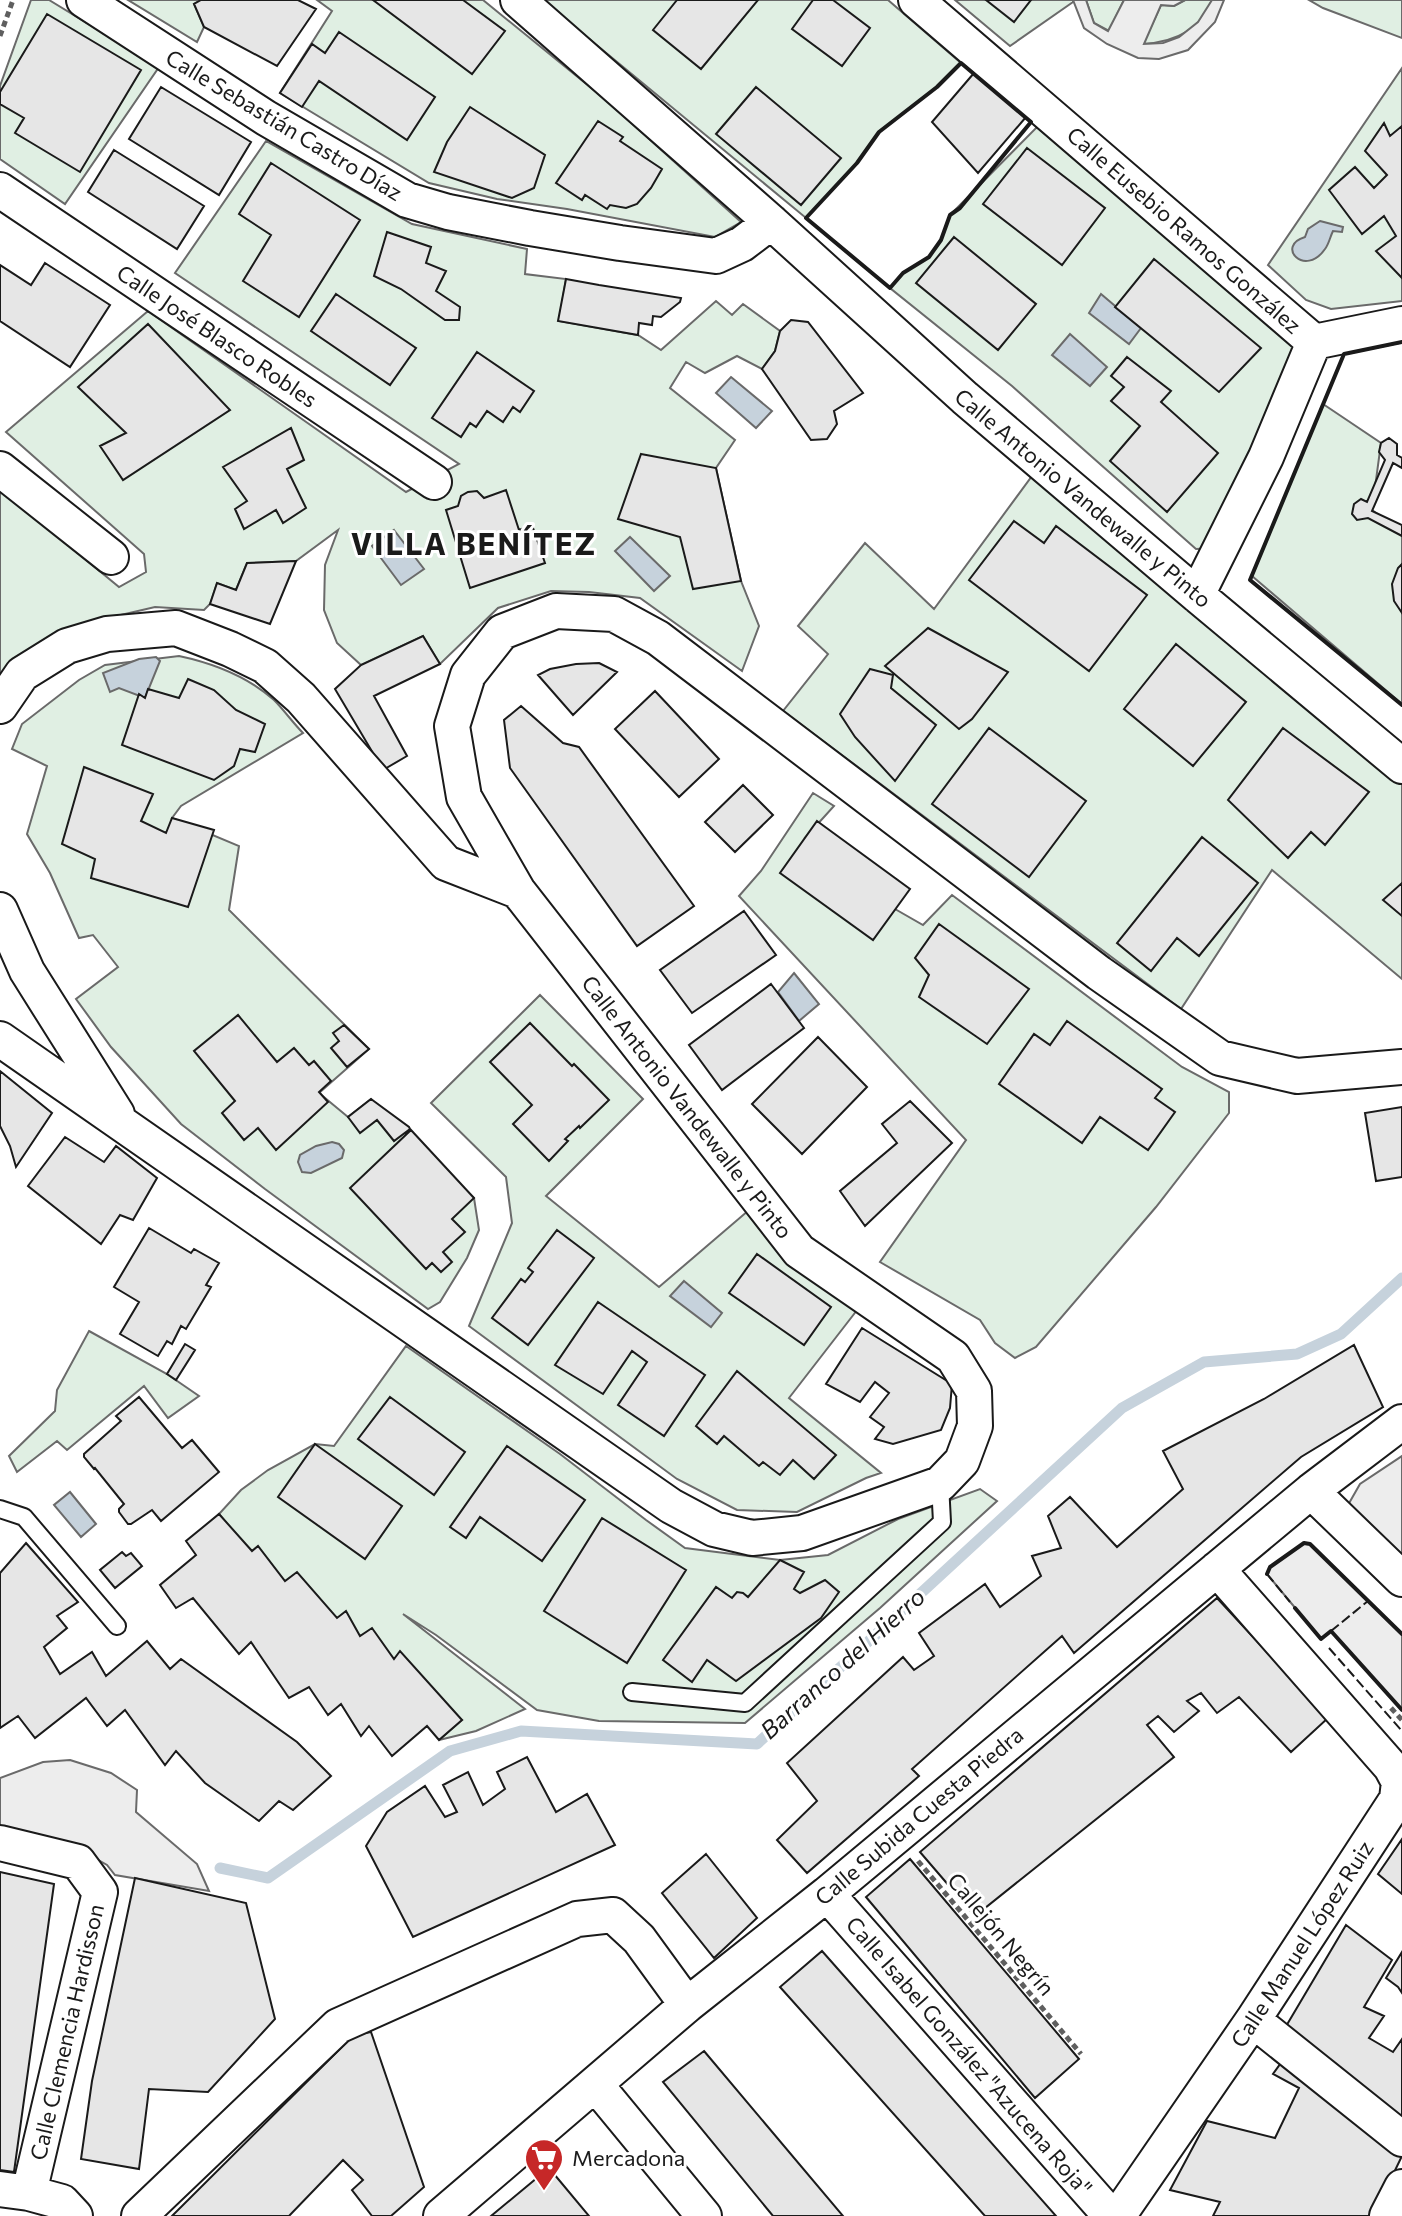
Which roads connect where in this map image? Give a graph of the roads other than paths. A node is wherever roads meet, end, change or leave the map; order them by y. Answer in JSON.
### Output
{"nodes":[{"id":1,"x":84,"y":0,"type":"edge"},
{"id":2,"x":518,"y":0,"type":"edge"},
{"id":3,"x":916,"y":0,"type":"edge"},
{"id":4,"x":0,"y":190,"type":"edge"},
{"id":5,"x":771,"y":222,"type":"junction"},
{"id":6,"x":1402,"y":324,"type":"edge"},
{"id":7,"x":1314,"y":342,"type":"junction"},
{"id":8,"x":0,"y":469,"type":"edge"},
{"id":9,"x":434,"y":482,"type":"dead end"},
{"id":10,"x":111,"y":557,"type":"dead end"},
{"id":11,"x":1197,"y":595,"type":"junction"},
{"id":12,"x":0,"y":706,"type":"edge"},
{"id":13,"x":1402,"y":766,"type":"edge"},
{"id":14,"x":518,"y":891,"type":"junction"},
{"id":15,"x":0,"y":910,"type":"edge"},
{"id":16,"x":0,"y":1039,"type":"edge"},
{"id":17,"x":1402,"y":1067,"type":"edge"},
{"id":18,"x":126,"y":1128,"type":"junction"},
{"id":19,"x":1402,"y":1422,"type":"edge"},
{"id":20,"x":940,"y":1484,"type":"junction"},
{"id":21,"x":1311,"y":1491,"type":"junction"},
{"id":22,"x":0,"y":1509,"type":"edge"},
{"id":23,"x":1217,"y":1569,"type":"junction"},
{"id":24,"x":1402,"y":1579,"type":"edge"},
{"id":25,"x":117,"y":1626,"type":"dead end"},
{"id":26,"x":632,"y":1692,"type":"dead end"},
{"id":27,"x":0,"y":1843,"type":"edge"},
{"id":28,"x":827,"y":1894,"type":"junction"},
{"id":29,"x":687,"y":2005,"type":"junction"},
{"id":30,"x":1253,"y":2020,"type":"junction"},
{"id":31,"x":596,"y":2085,"type":"junction"},
{"id":32,"x":1402,"y":2139,"type":"edge"},
{"id":33,"x":1402,"y":2187,"type":"edge"},
{"id":34,"x":15,"y":2191,"type":"edge"},
{"id":35,"x":75,"y":2216,"type":"edge"},
{"id":36,"x":139,"y":2216,"type":"edge"},
{"id":37,"x":441,"y":2216,"type":"edge"},
{"id":38,"x":704,"y":2216,"type":"edge"},
{"id":39,"x":1116,"y":2216,"type":"edge"},
{"id":40,"x":1387,"y":2216,"type":"edge"}],
"edges":[{"from":1,"to":5,"type":"street","name":"Calle Sebastián Castro Díaz"},
{"from":2,"to":5,"type":"street","name":"Calle Antonio Vandewalle y Pinto"},
{"from":3,"to":7,"type":"street","name":"Calle Eusebio Ramos González"},
{"from":4,"to":9,"type":"street","name":"Calle José Blasco Robles"},
{"from":5,"to":11,"type":"street","name":"Calle Antonio Vandewalle y Pinto"},
{"from":6,"to":7,"type":"street"},
{"from":7,"to":11,"type":"street","name":"Calle Eusebio Ramos González"},
{"from":8,"to":10,"type":"street"},
{"from":11,"to":13,"type":"street","name":"Calle Antonio Vandewalle y Pinto"},
{"from":12,"to":14,"type":"street"},
{"from":14,"to":17,"type":"street","name":"Calle Antonio Vandewalle y Pinto"},
{"from":14,"to":20,"type":"street","name":"Calle Antonio Vandewalle y Pinto"},
{"from":15,"to":18,"type":"street"},
{"from":16,"to":18,"type":"street"},
{"from":18,"to":20,"type":"street"},
{"from":19,"to":21,"type":"street","name":"Calle Subida Cuesta Piedra"},
{"from":20,"to":26,"type":"lane"},
{"from":21,"to":23,"type":"street","name":"Calle Subida Cuesta Piedra"},
{"from":21,"to":24,"type":"street"},
{"from":22,"to":25,"type":"lane"},
{"from":23,"to":28,"type":"street","name":"Calle Subida Cuesta Piedra"},
{"from":23,"to":30,"type":"street","name":"Calle Manuel López Ruiz"},
{"from":27,"to":34,"type":"street","name":"Calle Clemencia Hardisson"},
{"from":28,"to":29,"type":"street","name":"Calle Subida Cuesta Piedra"},
{"from":28,"to":39,"type":"street","name":"Calle Isabel González \"Azucena Roja\""},
{"from":29,"to":31,"type":"street","name":"Calle Subida Cuesta Piedra"},
{"from":29,"to":36,"type":"street"},
{"from":30,"to":32,"type":"street"},
{"from":30,"to":39,"type":"street","name":"Calle Manuel López Ruiz"},
{"from":31,"to":37,"type":"street","name":"Calle Subida Cuesta Piedra"},
{"from":31,"to":38,"type":"street"},
{"from":33,"to":40,"type":"street"},
{"from":34,"to":35,"type":"street"}]}
